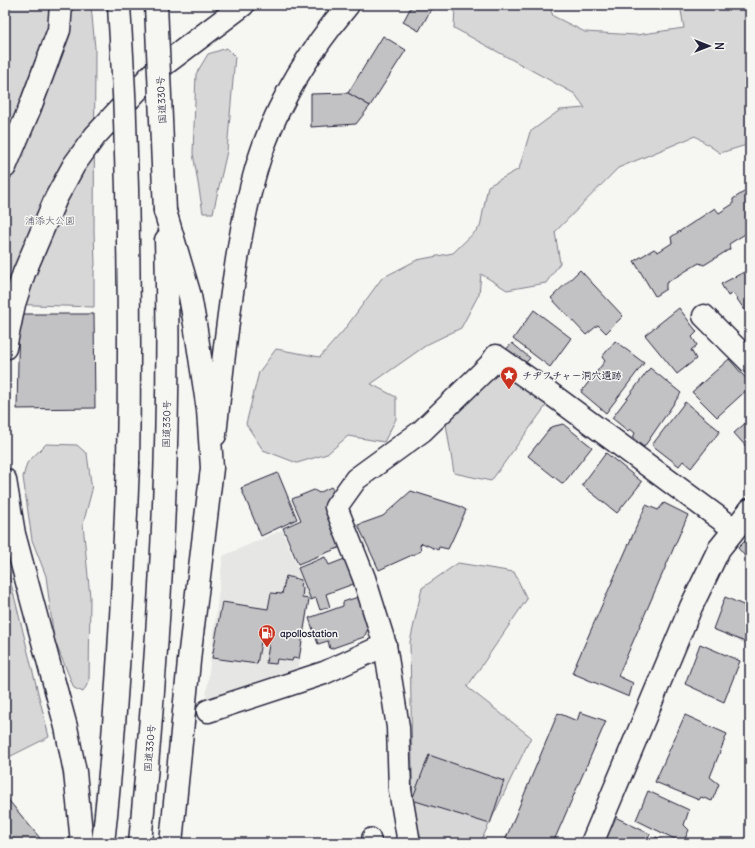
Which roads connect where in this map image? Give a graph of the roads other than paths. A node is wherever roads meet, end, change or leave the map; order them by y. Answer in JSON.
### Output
{"nodes":[{"id":1,"x":61,"y":5,"type":"edge"},
{"id":2,"x":119,"y":5,"type":"edge"},
{"id":3,"x":156,"y":5,"type":"edge"},
{"id":4,"x":244,"y":5,"type":"edge"},
{"id":5,"x":348,"y":5,"type":"edge"},
{"id":6,"x":5,"y":167,"type":"edge"},
{"id":7,"x":165,"y":211,"type":"junction"},
{"id":8,"x":704,"y":316,"type":"dead end"},
{"id":9,"x":5,"y":348,"type":"edge"},
{"id":10,"x":750,"y":362,"type":"edge"},
{"id":11,"x":212,"y":468,"type":"junction"},
{"id":12,"x":5,"y":480,"type":"edge"},
{"id":13,"x":750,"y":510,"type":"edge"},
{"id":14,"x":734,"y":529,"type":"junction"},
{"id":15,"x":385,"y":645,"type":"junction"},
{"id":16,"x":208,"y":711,"type":"dead end"},
{"id":17,"x":82,"y":843,"type":"edge"},
{"id":18,"x":103,"y":843,"type":"edge"},
{"id":19,"x":140,"y":843,"type":"edge"},
{"id":20,"x":171,"y":843,"type":"edge"},
{"id":21,"x":409,"y":843,"type":"edge"},
{"id":22,"x":592,"y":843,"type":"edge"}],
"edges":[{"from":1,"to":6,"type":"main road"},
{"from":2,"to":18,"type":"main road","bridge":true},
{"from":3,"to":7,"type":"main road","name":"国道330号","bridge":true},
{"from":4,"to":9,"type":"main road"},
{"from":5,"to":11,"type":"main road"},
{"from":7,"to":11,"type":"main road"},
{"from":7,"to":19,"type":"main road","name":"国道330号"},
{"from":8,"to":10,"type":"main road"},
{"from":11,"to":20,"type":"main road"},
{"from":12,"to":17,"type":"main road"},
{"from":13,"to":14,"type":"main road"},
{"from":14,"to":15,"type":"main road"},
{"from":14,"to":22,"type":"main road"},
{"from":15,"to":16,"type":"main road"},
{"from":15,"to":21,"type":"main road"}]}
